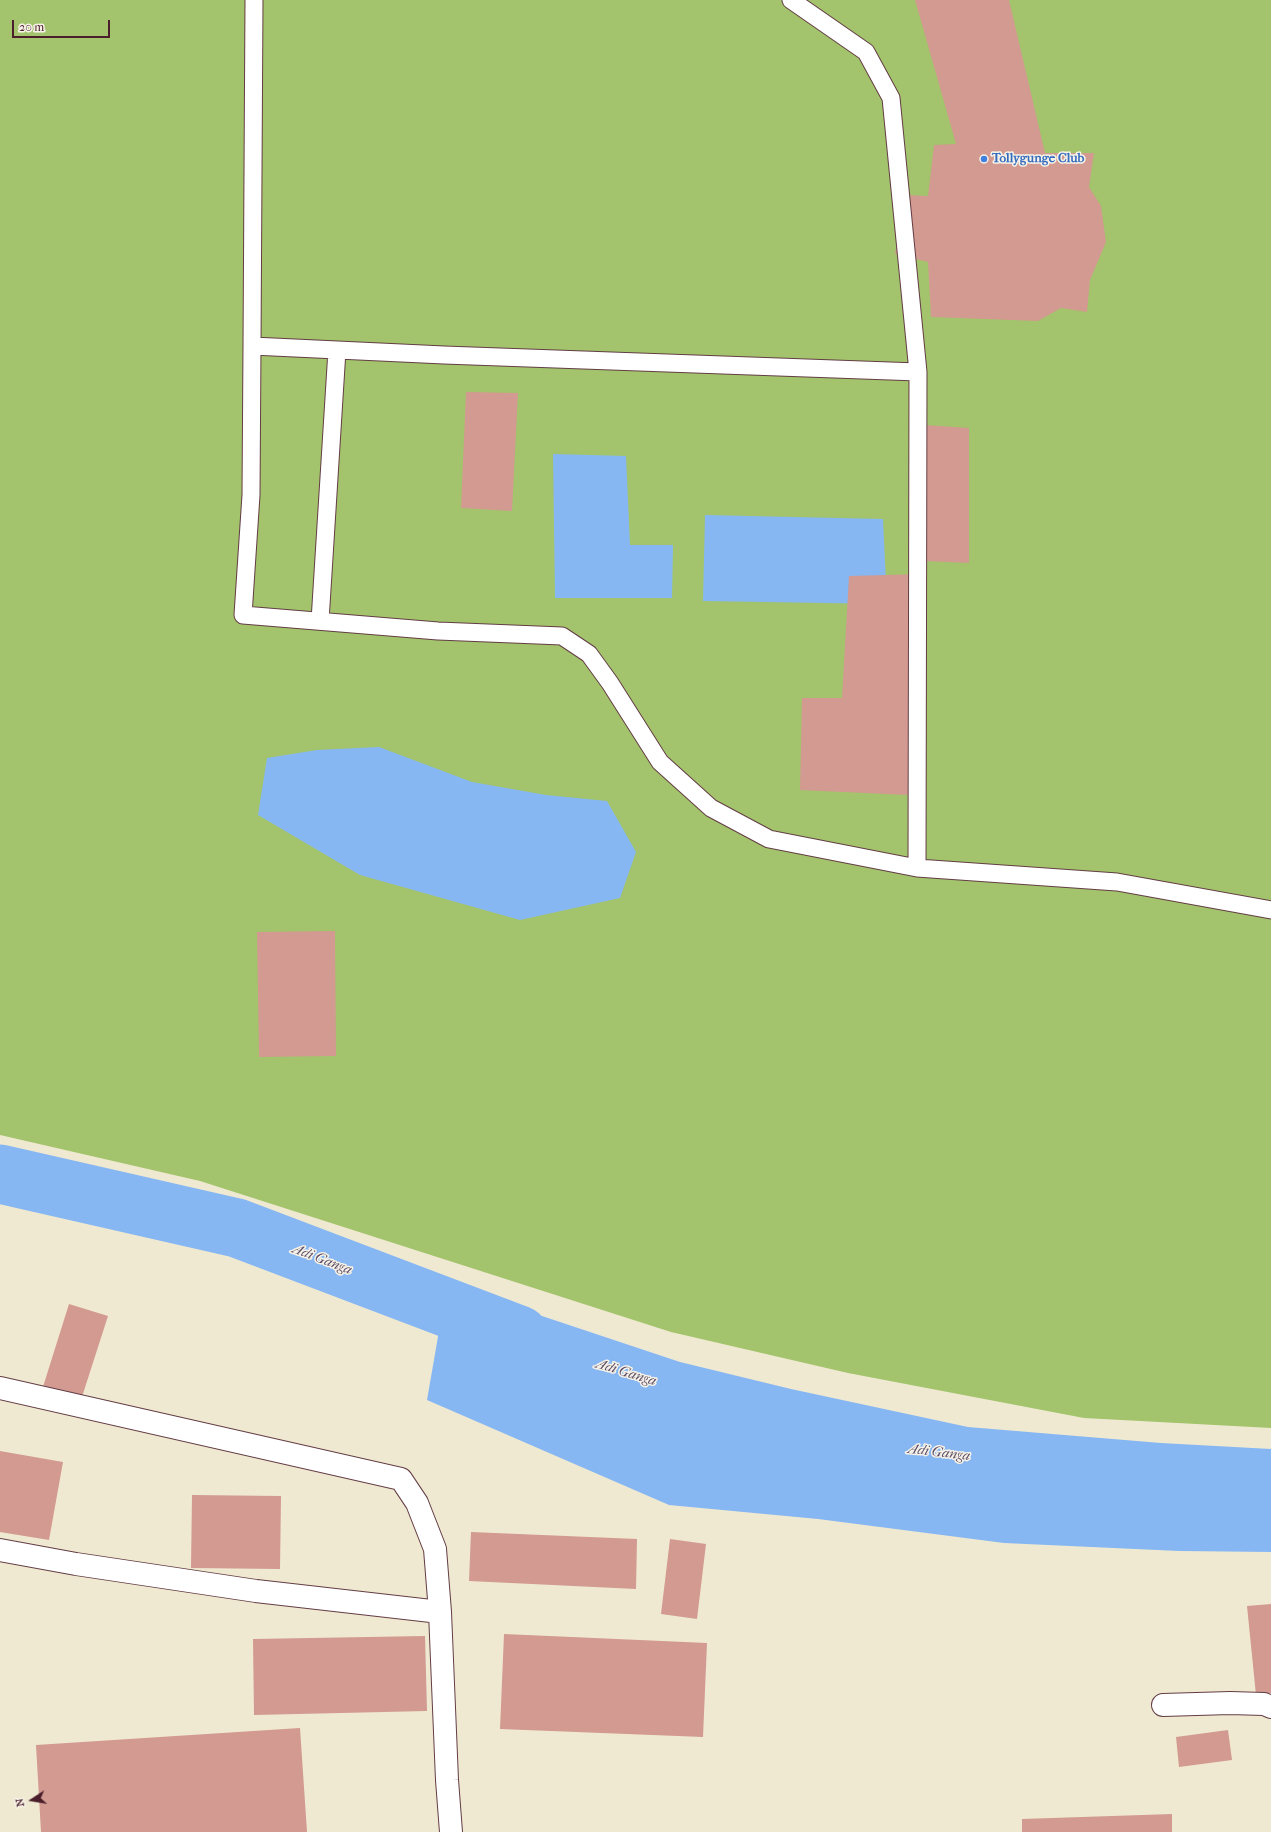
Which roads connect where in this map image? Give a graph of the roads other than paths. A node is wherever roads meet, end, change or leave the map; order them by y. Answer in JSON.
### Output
{"nodes":[{"id":1,"x":254,"y":0,"type":"edge"},
{"id":2,"x":791,"y":0,"type":"edge"},
{"id":3,"x":252,"y":346,"type":"junction"},
{"id":4,"x":337,"y":350,"type":"junction"},
{"id":5,"x":918,"y":372,"type":"junction"},
{"id":6,"x":320,"y":621,"type":"junction"},
{"id":7,"x":917,"y":868,"type":"junction"},
{"id":8,"x":1271,"y":910,"type":"edge"},
{"id":9,"x":0,"y":1388,"type":"edge"},
{"id":10,"x":0,"y":1550,"type":"edge"},
{"id":11,"x":440,"y":1612,"type":"junction"},
{"id":12,"x":1163,"y":1705,"type":"dead end"},
{"id":13,"x":1271,"y":1707,"type":"edge"},
{"id":14,"x":451,"y":1832,"type":"edge"}],
"edges":[{"from":1,"to":3,"type":"lane"},
{"from":2,"to":5,"type":"lane"},
{"from":3,"to":4,"type":"lane"},
{"from":3,"to":6,"type":"lane"},
{"from":4,"to":5,"type":"lane"},
{"from":4,"to":6,"type":"lane"},
{"from":5,"to":7,"type":"lane"},
{"from":6,"to":7,"type":"lane"},
{"from":7,"to":8,"type":"lane"},
{"from":9,"to":11,"type":"street"},
{"from":10,"to":11,"type":"street"},
{"from":11,"to":14,"type":"street"},
{"from":12,"to":13,"type":"street"}]}
